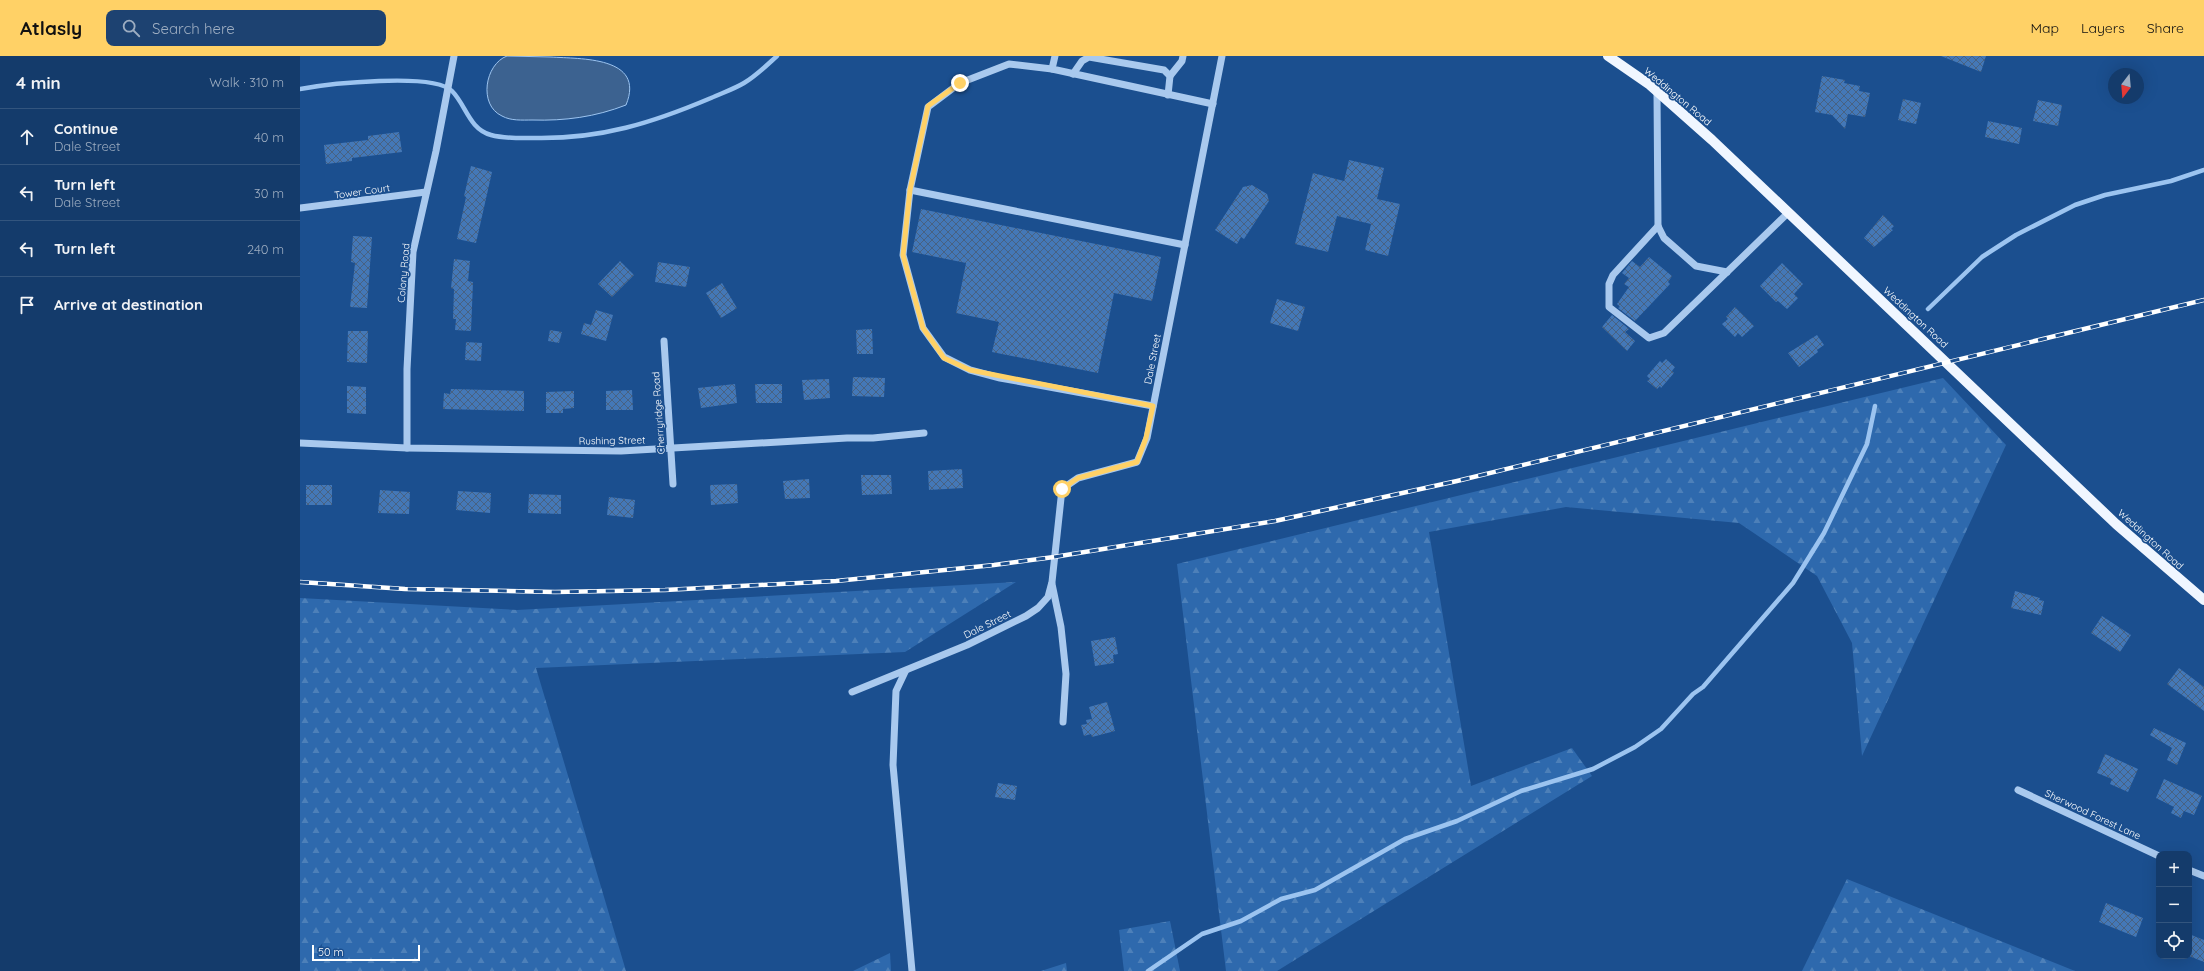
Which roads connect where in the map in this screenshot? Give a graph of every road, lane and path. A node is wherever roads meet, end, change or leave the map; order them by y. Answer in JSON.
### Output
{"nodes":[{"id":1,"x":454,"y":56,"type":"edge"},
{"id":2,"x":1055,"y":56,"type":"edge"},
{"id":3,"x":1089,"y":56,"type":"edge"},
{"id":4,"x":1183,"y":56,"type":"edge"},
{"id":5,"x":1222,"y":56,"type":"edge"},
{"id":6,"x":1608,"y":56,"type":"edge"},
{"id":7,"x":1052,"y":69,"type":"junction"},
{"id":8,"x":1073,"y":74,"type":"junction"},
{"id":9,"x":1170,"y":76,"type":"junction"},
{"id":10,"x":1656,"y":93,"type":"junction"},
{"id":11,"x":1168,"y":95,"type":"junction"},
{"id":12,"x":1213,"y":104,"type":"junction"},
{"id":13,"x":910,"y":190,"type":"junction"},
{"id":14,"x":426,"y":192,"type":"junction"},
{"id":15,"x":300,"y":208,"type":"edge"},
{"id":16,"x":1789,"y":212,"type":"junction"},
{"id":17,"x":1658,"y":226,"type":"junction"},
{"id":18,"x":1185,"y":245,"type":"junction"},
{"id":19,"x":1727,"y":272,"type":"junction"},
{"id":20,"x":664,"y":341,"type":"dead end"},
{"id":21,"x":1153,"y":406,"type":"junction"},
{"id":22,"x":924,"y":434,"type":"dead end"},
{"id":23,"x":300,"y":442,"type":"edge"},
{"id":24,"x":407,"y":448,"type":"junction"},
{"id":25,"x":671,"y":449,"type":"junction"},
{"id":26,"x":673,"y":484,"type":"dead end"},
{"id":27,"x":1052,"y":582,"type":"junction"},
{"id":28,"x":2204,"y":600,"type":"edge"},
{"id":29,"x":905,"y":672,"type":"junction"},
{"id":30,"x":852,"y":692,"type":"dead end"},
{"id":31,"x":1063,"y":722,"type":"dead end"},
{"id":32,"x":2018,"y":790,"type":"dead end"},
{"id":33,"x":2156,"y":855,"type":"edge"},
{"id":34,"x":2192,"y":871,"type":"edge"},
{"id":35,"x":2204,"y":876,"type":"edge"},
{"id":36,"x":912,"y":971,"type":"edge"}],
"edges":[{"from":1,"to":14,"type":"street","name":"Colony Road"},
{"from":2,"to":7,"type":"street"},
{"from":3,"to":8,"type":"street"},
{"from":3,"to":9,"type":"street"},
{"from":4,"to":9,"type":"street"},
{"from":5,"to":12,"type":"street","name":"Dale Street"},
{"from":6,"to":10,"type":"main road","name":"Weddington Road"},
{"from":7,"to":8,"type":"street"},
{"from":7,"to":13,"type":"street"},
{"from":8,"to":11,"type":"street"},
{"from":9,"to":11,"type":"street"},
{"from":10,"to":16,"type":"main road","name":"Weddington Road"},
{"from":10,"to":17,"type":"street"},
{"from":11,"to":12,"type":"street"},
{"from":12,"to":18,"type":"street","name":"Dale Street"},
{"from":13,"to":18,"type":"street"},
{"from":13,"to":21,"type":"street"},
{"from":14,"to":15,"type":"street","name":"Tower Court"},
{"from":14,"to":24,"type":"street","name":"Colony Road"},
{"from":16,"to":19,"type":"street"},
{"from":16,"to":28,"type":"main road","name":"Weddington Road"},
{"from":17,"to":19,"type":"street"},
{"from":17,"to":19,"type":"street"},
{"from":18,"to":21,"type":"street","name":"Dale Street"},
{"from":20,"to":25,"type":"street","name":"Cherryridge Road"},
{"from":21,"to":27,"type":"street","name":"Dale Street"},
{"from":22,"to":25,"type":"street","name":"Rushing Street"},
{"from":23,"to":24,"type":"street","name":"Rushing Street"},
{"from":24,"to":25,"type":"street","name":"Rushing Street"},
{"from":25,"to":26,"type":"street","name":"Cherryridge Road"},
{"from":27,"to":29,"type":"street","name":"Dale Street"},
{"from":27,"to":31,"type":"street"},
{"from":29,"to":30,"type":"street","name":"Dale Street"},
{"from":29,"to":36,"type":"street"},
{"from":32,"to":33,"type":"street","name":"Sherwood Forest Lane"},
{"from":34,"to":35,"type":"street"}]}
